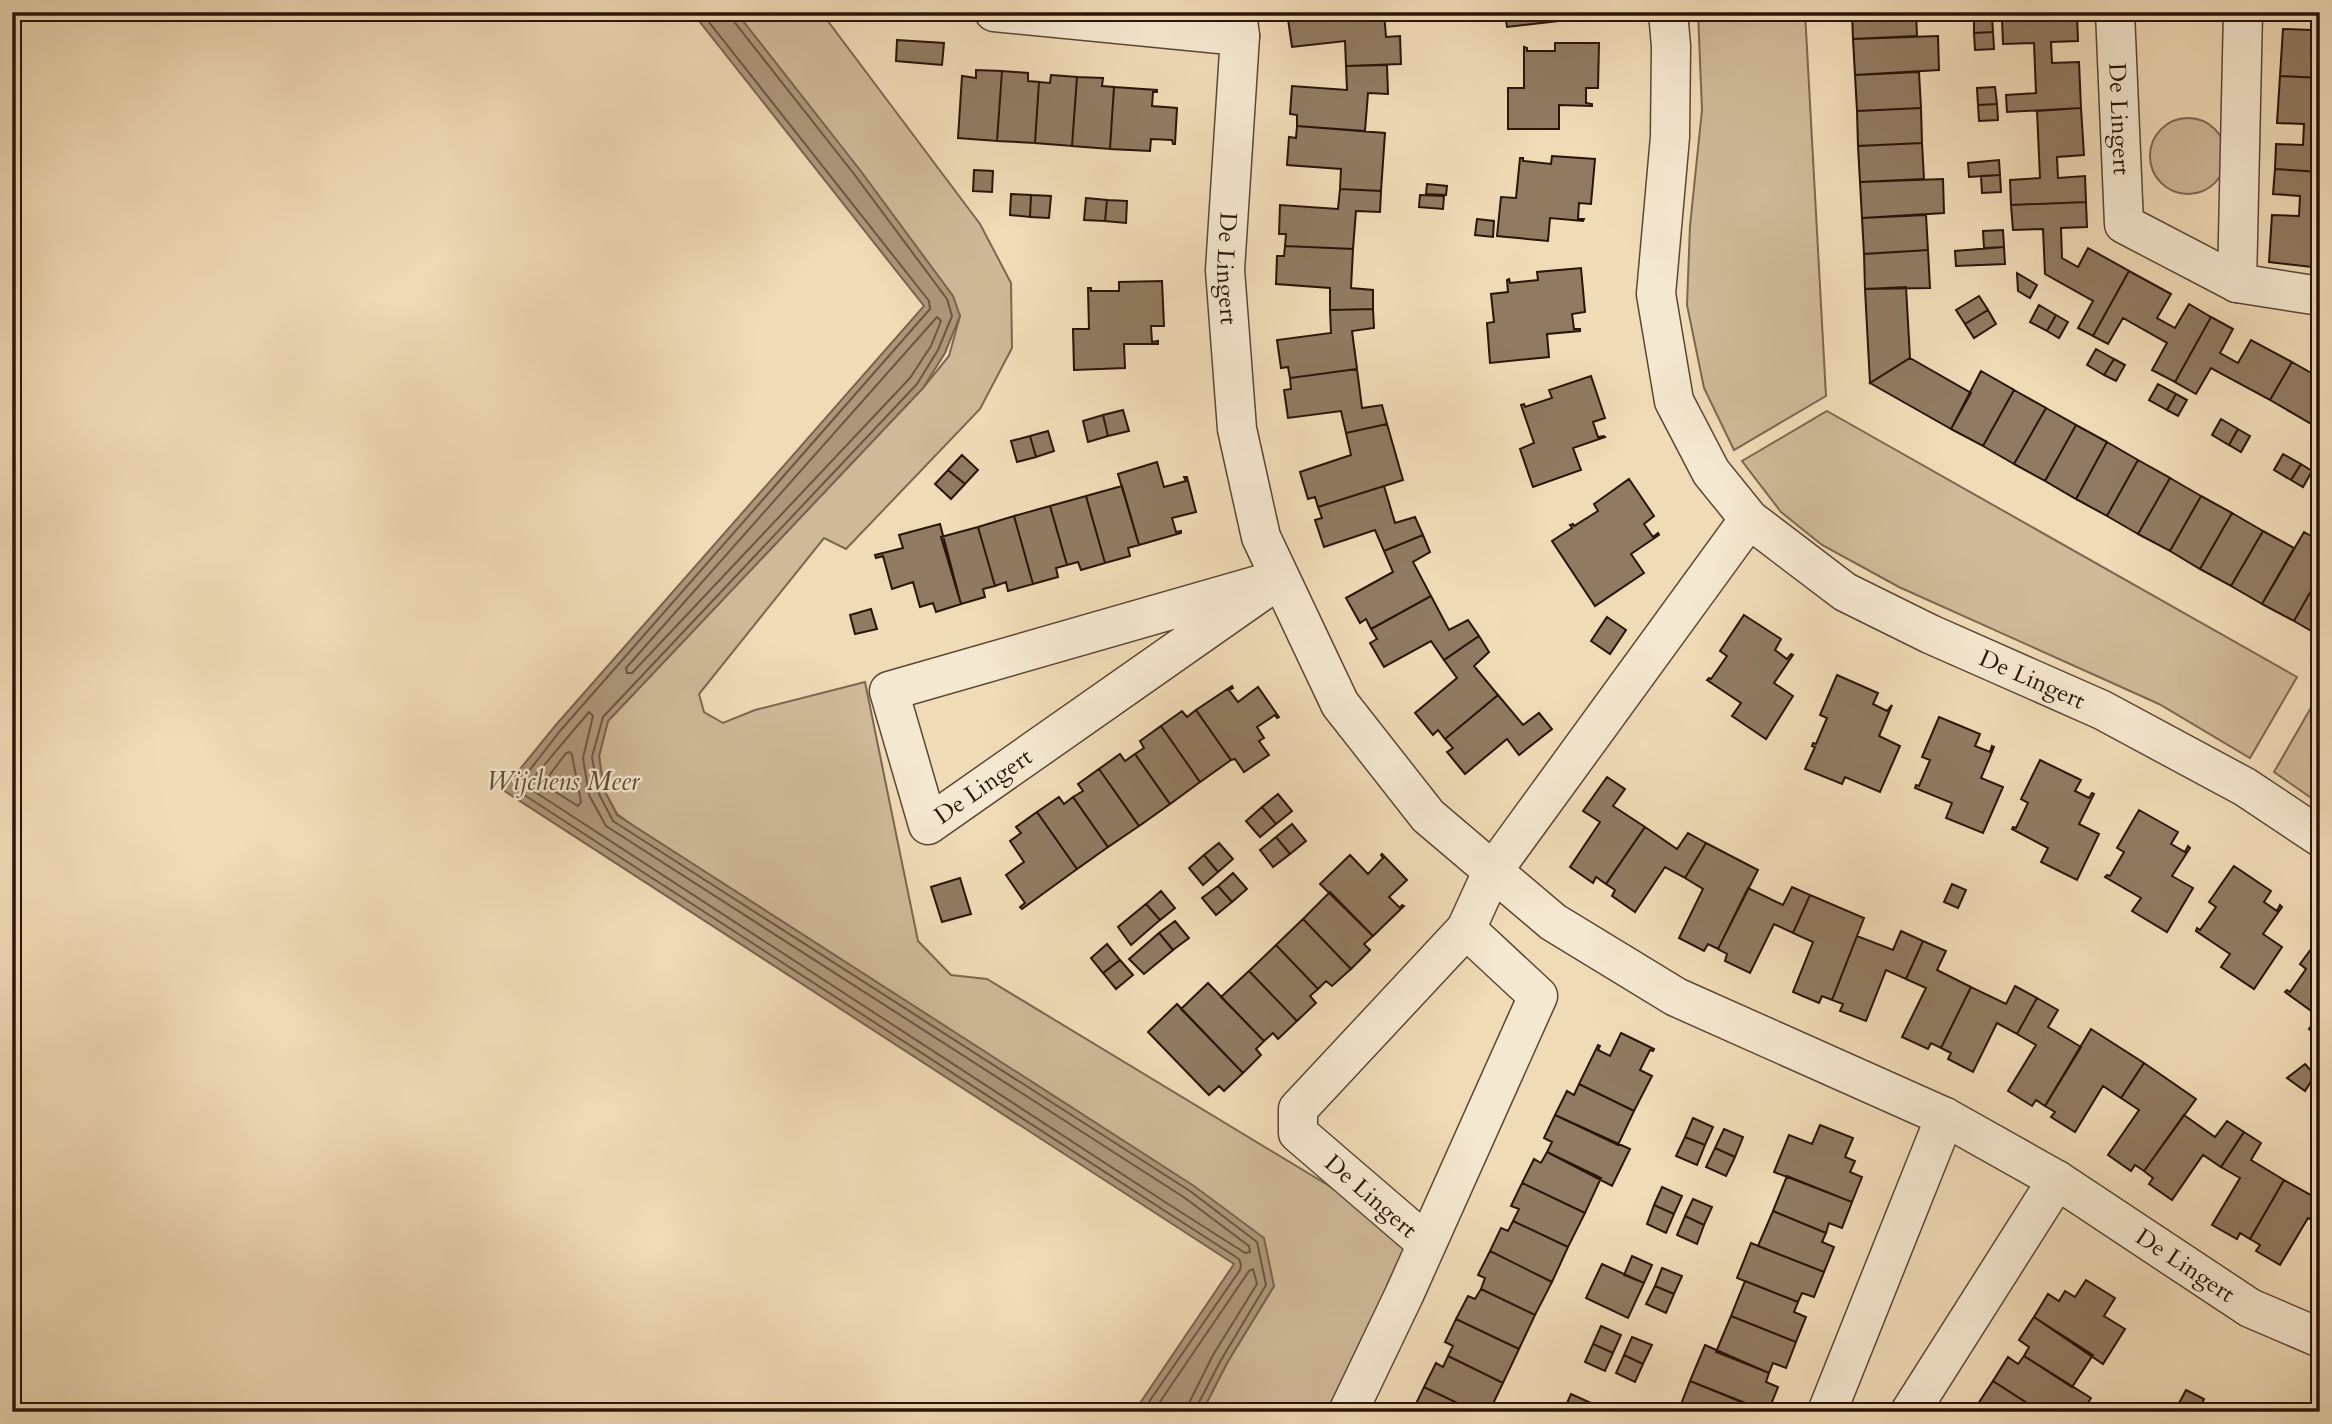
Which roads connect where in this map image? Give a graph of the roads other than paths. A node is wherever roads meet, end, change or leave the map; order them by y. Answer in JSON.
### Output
{"nodes":[{"id":1,"x":994,"y":12,"type":"edge"},
{"id":2,"x":1668,"y":12,"type":"edge"},
{"id":3,"x":2115,"y":12,"type":"edge"},
{"id":4,"x":2243,"y":12,"type":"edge"},
{"id":5,"x":1238,"y":24,"type":"edge"},
{"id":6,"x":2237,"y":283,"type":"junction"},
{"id":7,"x":2320,"y":296,"type":"edge"},
{"id":8,"x":1749,"y":519,"type":"junction"},
{"id":9,"x":1279,"y":579,"type":"junction"},
{"id":10,"x":2320,"y":837,"type":"edge"},
{"id":11,"x":1492,"y":872,"type":"junction"},
{"id":12,"x":1466,"y":929,"type":"junction"},
{"id":13,"x":1945,"y":1117,"type":"junction"},
{"id":14,"x":2057,"y":1180,"type":"junction"},
{"id":15,"x":1426,"y":1243,"type":"junction"},
{"id":16,"x":2320,"y":1338,"type":"edge"},
{"id":17,"x":1348,"y":1412,"type":"edge"},
{"id":18,"x":1827,"y":1412,"type":"edge"},
{"id":19,"x":1910,"y":1412,"type":"edge"}],
"edges":[{"from":1,"to":5,"type":"street","name":"De Lingert"},
{"from":2,"to":8,"type":"street","name":"De Lingert"},
{"from":3,"to":6,"type":"street","name":"De Lingert"},
{"from":4,"to":6,"type":"street"},
{"from":5,"to":9,"type":"street","name":"De Lingert"},
{"from":6,"to":7,"type":"street","name":"De Lingert"},
{"from":8,"to":10,"type":"street","name":"De Lingert"},
{"from":8,"to":11,"type":"street","name":"De Lingert"},
{"from":9,"to":9,"type":"street","name":"De Lingert"},
{"from":9,"to":11,"type":"street","name":"De Lingert"},
{"from":11,"to":12,"type":"street","name":"De Lingert"},
{"from":11,"to":13,"type":"street","name":"De Lingert"},
{"from":12,"to":15,"type":"street","name":"De Lingert"},
{"from":12,"to":15,"type":"street","name":"De Lingert"},
{"from":13,"to":14,"type":"street","name":"De Lingert"},
{"from":13,"to":18,"type":"street"},
{"from":14,"to":16,"type":"street","name":"De Lingert"},
{"from":14,"to":19,"type":"street"},
{"from":15,"to":17,"type":"street","name":"De Lingert"}]}
